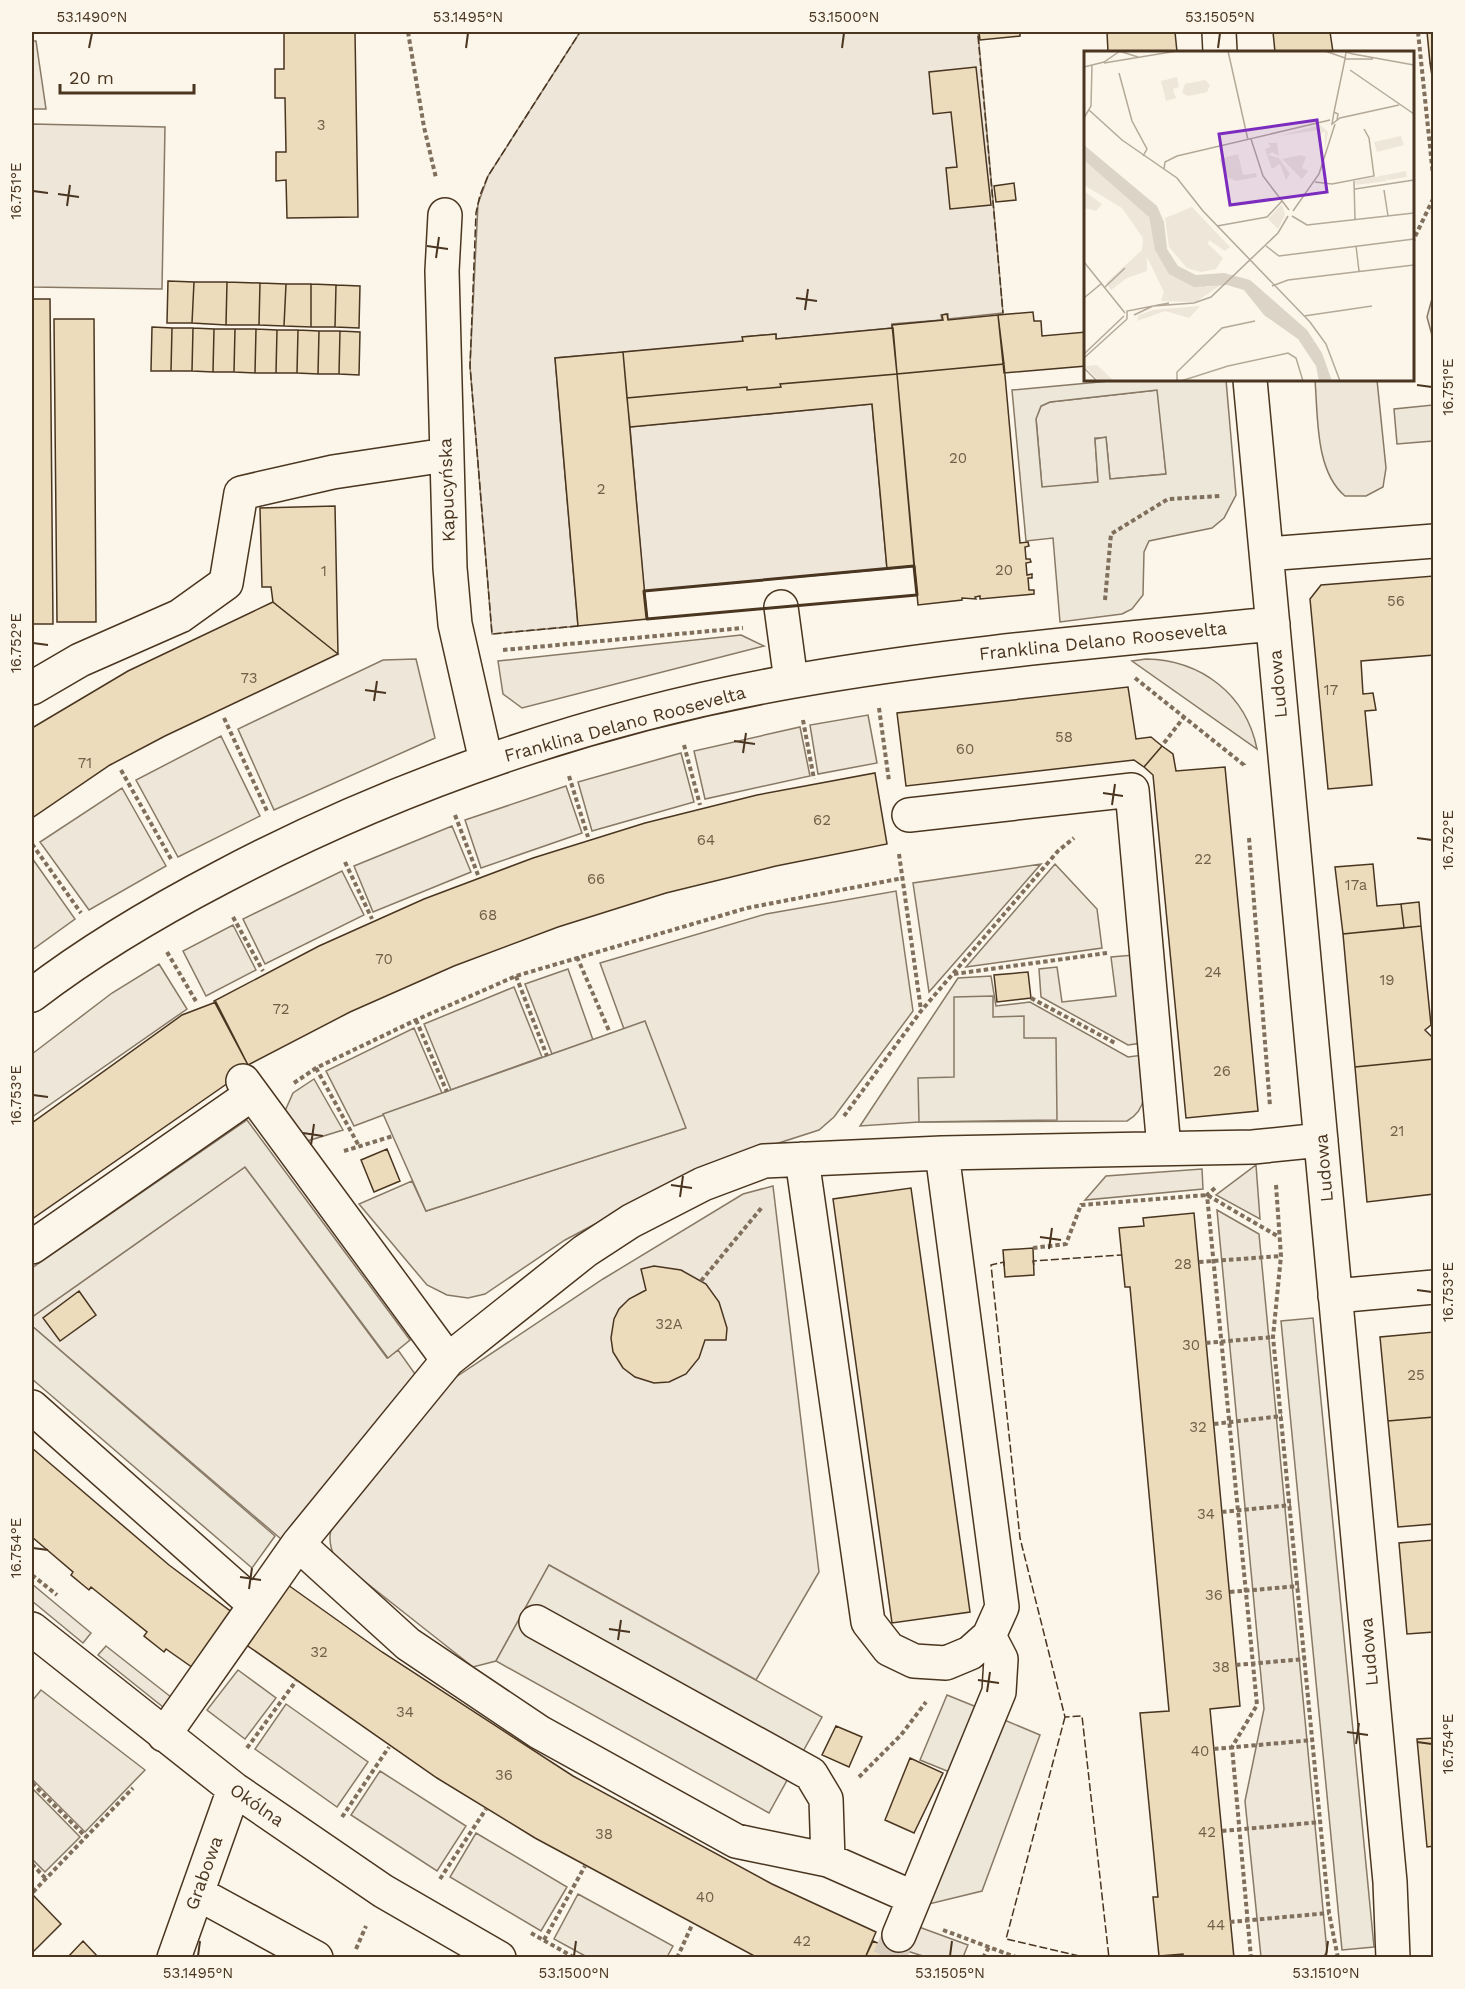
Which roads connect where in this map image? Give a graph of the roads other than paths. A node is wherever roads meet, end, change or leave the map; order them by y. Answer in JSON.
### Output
{"nodes":[{"id":1,"x":1219,"y":32,"type":"edge"},
{"id":2,"x":1220,"y":51,"type":"edge"},
{"id":3,"x":445,"y":215,"type":"road end"},
{"id":4,"x":1250,"y":381,"type":"edge"},
{"id":5,"x":446,"y":454,"type":"junction"},
{"id":6,"x":1434,"y":541,"type":"edge"},
{"id":7,"x":1267,"y":554,"type":"junction"},
{"id":8,"x":781,"y":607,"type":"dead end"},
{"id":9,"x":1273,"y":624,"type":"junction"},
{"id":10,"x":791,"y":681,"type":"junction"},
{"id":11,"x":32,"y":688,"type":"edge"},
{"id":12,"x":486,"y":761,"type":"junction"},
{"id":13,"x":909,"y":815,"type":"dead end"},
{"id":14,"x":32,"y":994,"type":"edge"},
{"id":15,"x":1321,"y":1140,"type":"junction"},
{"id":16,"x":1164,"y":1148,"type":"junction"},
{"id":17,"x":942,"y":1154,"type":"junction"},
{"id":18,"x":802,"y":1159,"type":"junction"},
{"id":19,"x":32,"y":1247,"type":"edge"},
{"id":20,"x":1434,"y":1287,"type":"edge"},
{"id":21,"x":1335,"y":1296,"type":"junction"},
{"id":22,"x":448,"y":1360,"type":"junction"},
{"id":23,"x":32,"y":1407,"type":"edge"},
{"id":24,"x":298,"y":1544,"type":"junction"},
{"id":25,"x":255,"y":1605,"type":"junction"},
{"id":26,"x":536,"y":1622,"type":"dead end"},
{"id":27,"x":32,"y":1629,"type":"edge"},
{"id":28,"x":989,"y":1636,"type":"junction"},
{"id":29,"x":164,"y":1735,"type":"junction"},
{"id":30,"x":234,"y":1790,"type":"junction"},
{"id":31,"x":828,"y":1860,"type":"junction"},
{"id":32,"x":197,"y":1893,"type":"junction"},
{"id":33,"x":174,"y":1958,"type":"edge"},
{"id":34,"x":316,"y":1958,"type":"edge"},
{"id":35,"x":499,"y":1958,"type":"edge"},
{"id":36,"x":1394,"y":1958,"type":"edge"}],
"edges":[{"from":1,"to":2,"type":"street"},
{"from":3,"to":5,"type":"street","name":"Kapucyńska"},
{"from":4,"to":7,"type":"street","name":"Ludowa"},
{"from":5,"to":11,"type":"street"},
{"from":5,"to":12,"type":"street","name":"Kapucyńska"},
{"from":6,"to":7,"type":"street"},
{"from":7,"to":9,"type":"street","name":"Ludowa"},
{"from":8,"to":10,"type":"street"},
{"from":9,"to":10,"type":"street","name":"Franklina Delano Roosevelta"},
{"from":9,"to":15,"type":"street","name":"Ludowa"},
{"from":10,"to":12,"type":"street","name":"Franklina Delano Roosevelta"},
{"from":12,"to":14,"type":"street","name":"Franklina Delano Roosevelta"},
{"from":13,"to":16,"type":"street"},
{"from":15,"to":16,"type":"street"},
{"from":15,"to":21,"type":"street","name":"Ludowa"},
{"from":16,"to":17,"type":"street"},
{"from":17,"to":18,"type":"street"},
{"from":17,"to":28,"type":"street"},
{"from":18,"to":22,"type":"street"},
{"from":18,"to":28,"type":"street"},
{"from":19,"to":22,"type":"street"},
{"from":20,"to":21,"type":"street"},
{"from":21,"to":36,"type":"street","name":"Ludowa"},
{"from":22,"to":24,"type":"street"},
{"from":23,"to":25,"type":"street"},
{"from":24,"to":25,"type":"street"},
{"from":24,"to":31,"type":"street"},
{"from":25,"to":29,"type":"street"},
{"from":26,"to":31,"type":"street"},
{"from":27,"to":29,"type":"street","name":"Okólna"},
{"from":28,"to":31,"type":"street"},
{"from":29,"to":30,"type":"street","name":"Okólna"},
{"from":30,"to":32,"type":"street","name":"Grabowa"},
{"from":30,"to":35,"type":"street","name":"Okólna"},
{"from":32,"to":33,"type":"street","name":"Grabowa"},
{"from":32,"to":34,"type":"street"}]}
